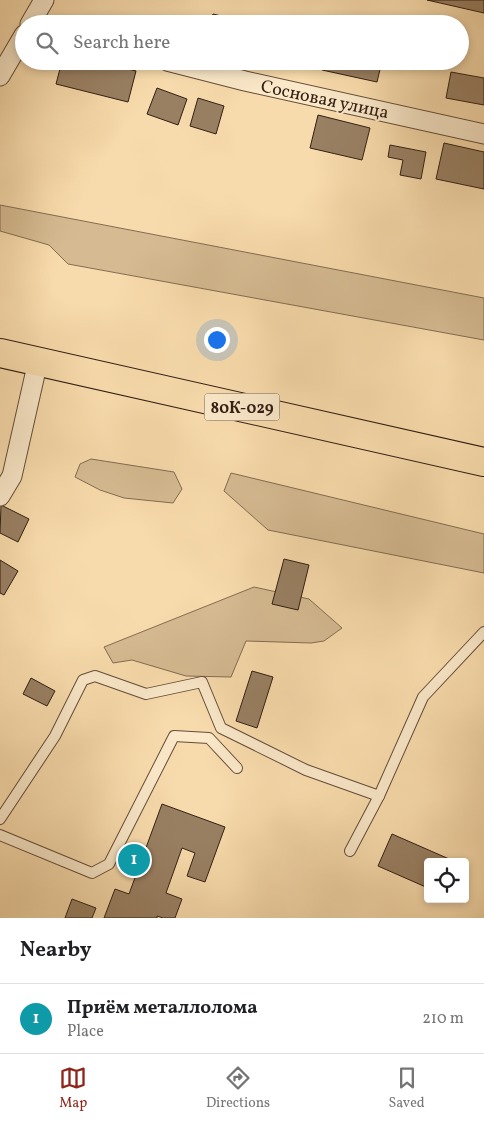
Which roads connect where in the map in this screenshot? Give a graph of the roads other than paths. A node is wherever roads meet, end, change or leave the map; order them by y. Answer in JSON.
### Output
{"nodes":[{"id":1,"x":44,"y":0,"type":"edge"},
{"id":2,"x":36,"y":15,"type":"edge"},
{"id":3,"x":15,"y":52,"type":"edge"},
{"id":4,"x":202,"y":70,"type":"edge"},
{"id":5,"x":0,"y":76,"type":"edge"},
{"id":6,"x":484,"y":134,"type":"edge"},
{"id":7,"x":0,"y":353,"type":"edge"},
{"id":8,"x":38,"y":361,"type":"junction"},
{"id":9,"x":484,"y":462,"type":"edge"},
{"id":10,"x":0,"y":496,"type":"edge"},
{"id":11,"x":484,"y":632,"type":"edge"},
{"id":12,"x":237,"y":768,"type":"dead end"},
{"id":13,"x":379,"y":796,"type":"junction"},
{"id":14,"x":0,"y":819,"type":"edge"},
{"id":15,"x":0,"y":835,"type":"edge"},
{"id":16,"x":350,"y":851,"type":"dead end"}],
"edges":[{"from":1,"to":2,"type":"street"},
{"from":3,"to":5,"type":"street"},
{"from":4,"to":6,"type":"street","name":"Сосновая улица"},
{"from":7,"to":8,"type":"main road","number":"80К-029"},
{"from":8,"to":9,"type":"main road","number":"80К-029"},
{"from":8,"to":10,"type":"street"},
{"from":11,"to":13,"type":"lane"},
{"from":12,"to":15,"type":"lane"},
{"from":13,"to":14,"type":"lane"},
{"from":13,"to":16,"type":"lane"}]}
